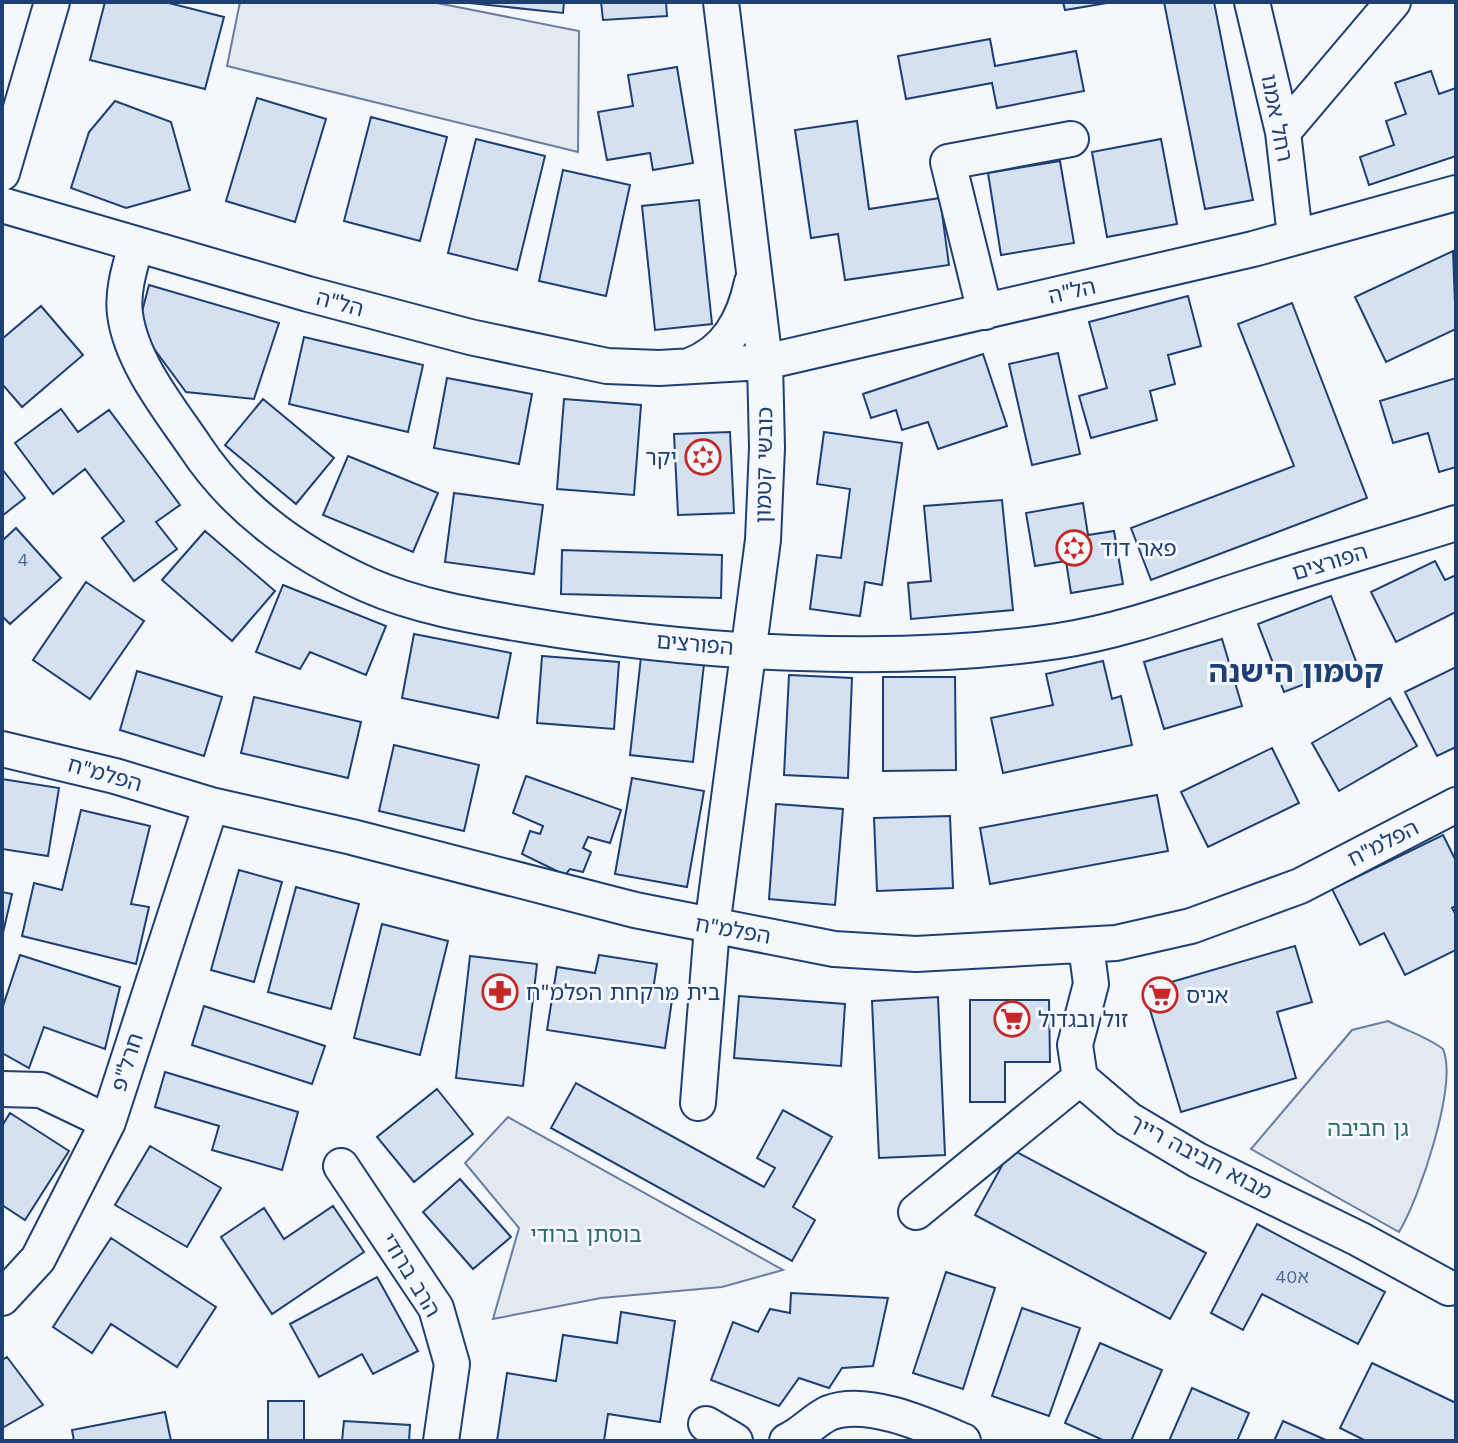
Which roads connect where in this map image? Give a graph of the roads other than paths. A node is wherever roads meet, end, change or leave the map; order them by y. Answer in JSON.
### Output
{"nodes":[{"id":1,"x":52,"y":2,"type":"edge"},
{"id":2,"x":721,"y":2,"type":"edge"},
{"id":3,"x":1252,"y":2,"type":"edge"},
{"id":4,"x":1393,"y":2,"type":"edge"},
{"id":5,"x":1283,"y":132,"type":"junction"},
{"id":6,"x":1071,"y":139,"type":"dead end"},
{"id":7,"x":2,"y":173,"type":"edge"},
{"id":8,"x":1456,"y":193,"type":"edge"},
{"id":9,"x":2,"y":205,"type":"edge"},
{"id":10,"x":1295,"y":236,"type":"junction"},
{"id":11,"x":136,"y":245,"type":"junction"},
{"id":12,"x":754,"y":266,"type":"junction"},
{"id":13,"x":985,"y":312,"type":"junction"},
{"id":14,"x":765,"y":362,"type":"junction"},
{"id":15,"x":684,"y":368,"type":"junction"},
{"id":16,"x":1456,"y":523,"type":"edge"},
{"id":17,"x":751,"y":649,"type":"junction"},
{"id":18,"x":2,"y":749,"type":"edge"},
{"id":19,"x":211,"y":805,"type":"junction"},
{"id":20,"x":1456,"y":805,"type":"edge"},
{"id":21,"x":712,"y":927,"type":"junction"},
{"id":22,"x":1086,"y":946,"type":"junction"},
{"id":23,"x":1080,"y":1078,"type":"junction"},
{"id":24,"x":2,"y":1089,"type":"edge"},
{"id":25,"x":698,"y":1103,"type":"dead end"},
{"id":26,"x":108,"y":1122,"type":"junction"},
{"id":27,"x":341,"y":1166,"type":"dead end"},
{"id":28,"x":916,"y":1212,"type":"dead end"},
{"id":29,"x":1449,"y":1288,"type":"dead end"},
{"id":30,"x":2,"y":1298,"type":"edge"},
{"id":31,"x":441,"y":1441,"type":"edge"},
{"id":32,"x":787,"y":1441,"type":"edge"},
{"id":33,"x":963,"y":1441,"type":"edge"}],
"edges":[{"from":1,"to":7,"type":"street"},
{"from":2,"to":12,"type":"street","name":"כובשי קטמון"},
{"from":3,"to":5,"type":"street","name":"רחל אמנו"},
{"from":4,"to":5,"type":"street"},
{"from":5,"to":10,"type":"street","name":"רחל אמנו"},
{"from":6,"to":13,"type":"street"},
{"from":8,"to":10,"type":"street","name":"הל\"ה"},
{"from":9,"to":11,"type":"street","name":"הל\"ה"},
{"from":10,"to":13,"type":"street","name":"הל\"ה"},
{"from":11,"to":15,"type":"street","name":"הל\"ה"},
{"from":11,"to":17,"type":"street","name":"הפורצים"},
{"from":12,"to":14,"type":"street","name":"כובשי קטמון"},
{"from":12,"to":15,"type":"street"},
{"from":13,"to":14,"type":"street","name":"הל\"ה"},
{"from":14,"to":15,"type":"street","name":"הל\"ה"},
{"from":14,"to":17,"type":"street","name":"כובשי קטמון"},
{"from":16,"to":17,"type":"street","name":"הפורצים"},
{"from":17,"to":21,"type":"street","name":"כובשי קטמון"},
{"from":18,"to":19,"type":"street","name":"הפלמ\"ח"},
{"from":19,"to":21,"type":"street","name":"הפלמ\"ח"},
{"from":19,"to":26,"type":"street","name":"חרל\"פ"},
{"from":20,"to":22,"type":"street","name":"הפלמ\"ח"},
{"from":21,"to":22,"type":"street","name":"הפלמ\"ח"},
{"from":21,"to":25,"type":"street","name":"כובשי קטמון"},
{"from":22,"to":23,"type":"street"},
{"from":23,"to":28,"type":"street"},
{"from":23,"to":29,"type":"street","name":"מבוא חביבה רייך"},
{"from":24,"to":26,"type":"street"},
{"from":26,"to":30,"type":"street","name":"חרל\"פ"},
{"from":27,"to":31,"type":"street","name":"הרב ברודי"},
{"from":32,"to":33,"type":"street"}]}
